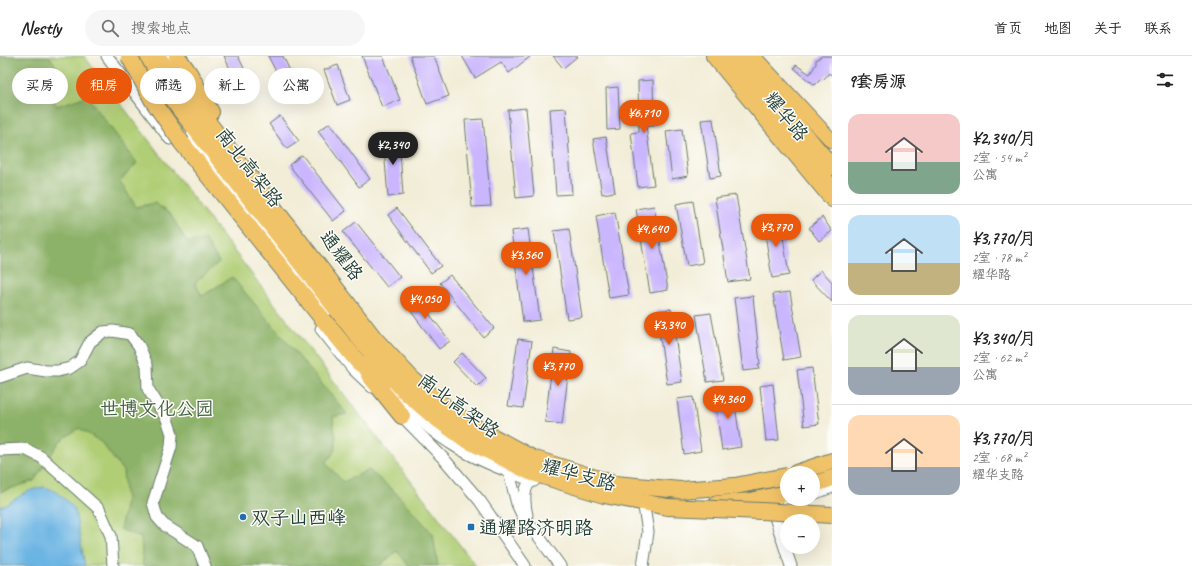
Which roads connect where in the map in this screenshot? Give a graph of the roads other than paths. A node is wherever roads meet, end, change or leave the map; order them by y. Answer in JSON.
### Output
{"nodes":[{"id":1,"x":107,"y":56,"type":"edge"},
{"id":2,"x":129,"y":56,"type":"edge"},
{"id":3,"x":138,"y":56,"type":"edge"},
{"id":4,"x":157,"y":56,"type":"edge"},
{"id":5,"x":168,"y":56,"type":"edge"},
{"id":6,"x":177,"y":56,"type":"edge"},
{"id":7,"x":713,"y":56,"type":"edge"},
{"id":8,"x":725,"y":56,"type":"edge"},
{"id":9,"x":740,"y":56,"type":"edge"},
{"id":10,"x":753,"y":56,"type":"edge"},
{"id":11,"x":212,"y":115,"type":"junction"},
{"id":12,"x":793,"y":131,"type":"junction"},
{"id":13,"x":832,"y":141,"type":"edge"},
{"id":14,"x":832,"y":167,"type":"edge"},
{"id":15,"x":832,"y":188,"type":"edge"},
{"id":16,"x":832,"y":200,"type":"edge"},
{"id":17,"x":358,"y":362,"type":"junction"},
{"id":18,"x":0,"y":377,"type":"edge"},
{"id":19,"x":384,"y":381,"type":"junction"},
{"id":20,"x":402,"y":416,"type":"junction"},
{"id":21,"x":518,"y":445,"type":"joint"},
{"id":22,"x":0,"y":450,"type":"edge"},
{"id":23,"x":829,"y":460,"type":"edge"},
{"id":24,"x":814,"y":466,"type":"edge"},
{"id":25,"x":509,"y":472,"type":"junction"},
{"id":26,"x":780,"y":477,"type":"edge"},
{"id":27,"x":832,"y":478,"type":"edge"},
{"id":28,"x":533,"y":481,"type":"junction"},
{"id":29,"x":820,"y":482,"type":"edge"},
{"id":30,"x":832,"y":487,"type":"edge"},
{"id":31,"x":820,"y":491,"type":"edge"},
{"id":32,"x":780,"y":495,"type":"edge"},
{"id":33,"x":780,"y":503,"type":"edge"},
{"id":34,"x":771,"y":505,"type":"junction"},
{"id":35,"x":644,"y":507,"type":"junction"},
{"id":36,"x":668,"y":507,"type":"junction"},
{"id":37,"x":832,"y":515,"type":"edge"},
{"id":38,"x":534,"y":530,"type":"junction"},
{"id":39,"x":113,"y":566,"type":"edge"},
{"id":40,"x":205,"y":566,"type":"edge"},
{"id":41,"x":525,"y":566,"type":"edge"},
{"id":42,"x":560,"y":566,"type":"edge"},
{"id":43,"x":643,"y":566,"type":"edge"},
{"id":44,"x":791,"y":566,"type":"edge"}],
"edges":[{"from":1,"to":20,"type":"street"},
{"from":2,"to":17,"type":"highway","bridge":true},
{"from":2,"to":19,"type":"street"},
{"from":3,"to":36,"type":"highway","name":"南北高架路"},
{"from":4,"to":26,"type":"highway","name":"南北高架路"},
{"from":5,"to":11,"type":"street","name":"通耀路"},
{"from":6,"to":11,"type":"highway"},
{"from":7,"to":16,"type":"main road","name":"耀华路"},
{"from":8,"to":12,"type":"highway"},
{"from":9,"to":12,"type":"highway"},
{"from":10,"to":13,"type":"main road","name":"耀华路"},
{"from":11,"to":21,"type":"street","name":"通耀路"},
{"from":12,"to":14,"type":"highway"},
{"from":12,"to":15,"type":"highway"},
{"from":17,"to":19,"type":"highway"},
{"from":17,"to":20,"type":"highway"},
{"from":18,"to":40,"type":"street"},
{"from":19,"to":25,"type":"street","name":"耀华支路"},
{"from":20,"to":41,"type":"street"},
{"from":21,"to":23,"type":"street","name":"耀华支路"},
{"from":22,"to":39,"type":"street"},
{"from":23,"to":24,"type":"highway"},
{"from":25,"to":28,"type":"street","name":"耀华支路"},
{"from":25,"to":38,"type":"street"},
{"from":27,"to":29,"type":"highway"},
{"from":28,"to":35,"type":"street","name":"耀华支路"},
{"from":28,"to":38,"type":"street"},
{"from":30,"to":31,"type":"street"},
{"from":32,"to":36,"type":"highway","name":"南北高架路","bridge":true},
{"from":33,"to":34,"type":"street","name":"耀华支路"},
{"from":34,"to":35,"type":"street","name":"耀华支路"},
{"from":34,"to":44,"type":"street"},
{"from":35,"to":43,"type":"street"},
{"from":36,"to":37,"type":"highway","bridge":true},
{"from":38,"to":42,"type":"street"}]}
